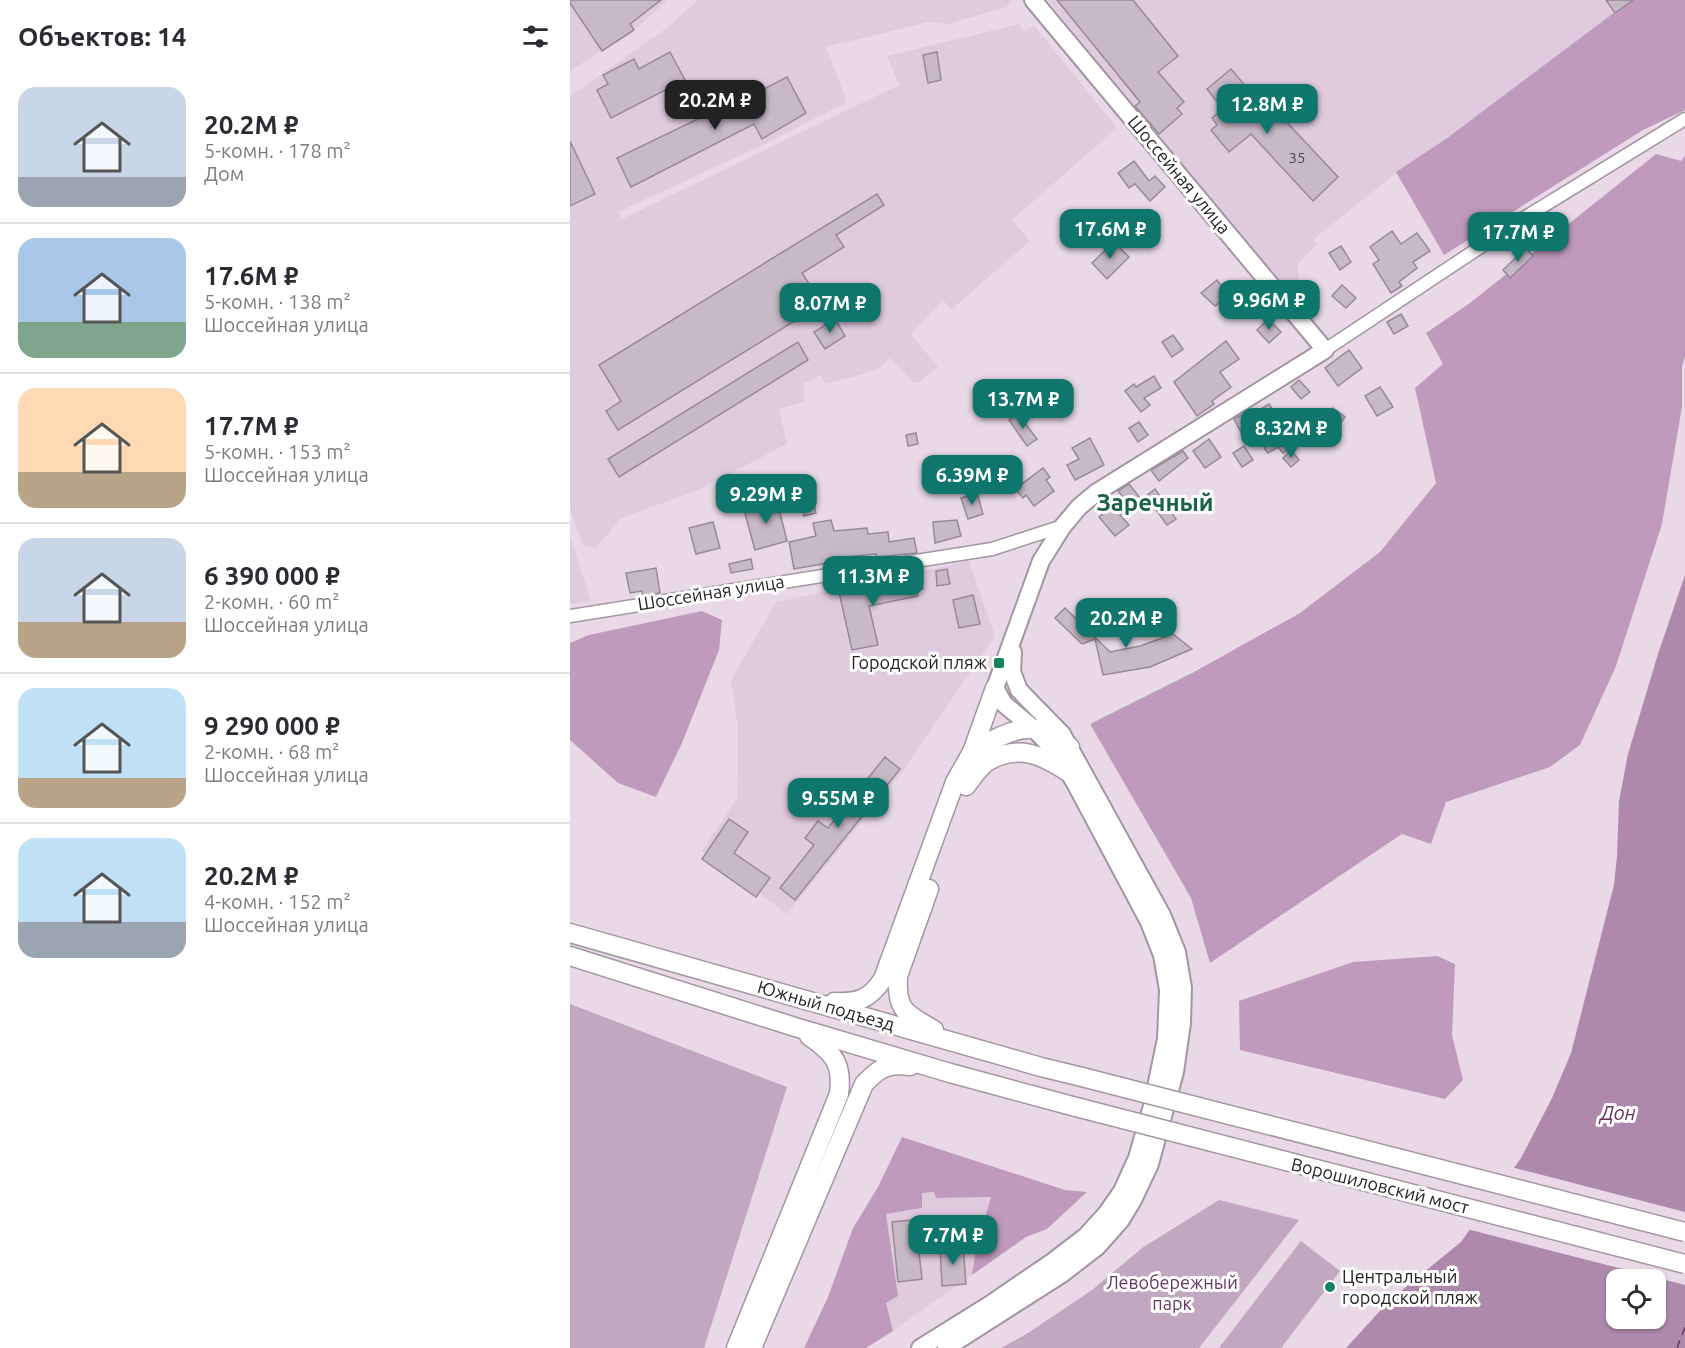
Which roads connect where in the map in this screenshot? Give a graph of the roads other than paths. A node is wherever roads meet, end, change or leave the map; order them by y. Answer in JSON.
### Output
{"nodes":[{"id":1,"x":1033,"y":0,"type":"edge"},
{"id":2,"x":1685,"y":120,"type":"edge"},
{"id":3,"x":1325,"y":350,"type":"junction"},
{"id":4,"x":1063,"y":526,"type":"junction"},
{"id":5,"x":570,"y":616,"type":"edge"},
{"id":6,"x":1014,"y":636,"type":"junction"},
{"id":7,"x":994,"y":688,"type":"junction"},
{"id":8,"x":1034,"y":729,"type":"junction"},
{"id":9,"x":1070,"y":747,"type":"junction"},
{"id":10,"x":972,"y":752,"type":"junction"},
{"id":11,"x":1068,"y":772,"type":"junction"},
{"id":12,"x":966,"y":786,"type":"junction"},
{"id":13,"x":570,"y":933,"type":"edge"},
{"id":14,"x":570,"y":956,"type":"edge"},
{"id":15,"x":805,"y":1000,"type":"junction"},
{"id":16,"x":795,"y":1027,"type":"junction"},
{"id":17,"x":959,"y":1044,"type":"junction"},
{"id":18,"x":950,"y":1073,"type":"junction"},
{"id":19,"x":1082,"y":1077,"type":"joint"},
{"id":20,"x":1076,"y":1107,"type":"joint"},
{"id":21,"x":1685,"y":1232,"type":"edge"},
{"id":22,"x":1685,"y":1264,"type":"edge"},
{"id":23,"x":763,"y":1321,"type":"junction"},
{"id":24,"x":736,"y":1348,"type":"edge"},
{"id":25,"x":752,"y":1348,"type":"edge"},
{"id":26,"x":758,"y":1348,"type":"edge"},
{"id":27,"x":920,"y":1348,"type":"edge"},
{"id":28,"x":946,"y":1348,"type":"edge"}],
"edges":[{"from":1,"to":3,"type":"main road","name":"Шоссейная улица"},
{"from":2,"to":3,"type":"street"},
{"from":3,"to":4,"type":"main road"},
{"from":4,"to":5,"type":"street","name":"Шоссейная улица"},
{"from":4,"to":6,"type":"main road"},
{"from":6,"to":7,"type":"main road"},
{"from":6,"to":9,"type":"main road"},
{"from":7,"to":8,"type":"main road"},
{"from":7,"to":10,"type":"main road"},
{"from":8,"to":9,"type":"main road"},
{"from":8,"to":10,"type":"main road"},
{"from":8,"to":11,"type":"main road"},
{"from":9,"to":28,"type":"main road"},
{"from":10,"to":12,"type":"main road"},
{"from":10,"to":15,"type":"main road"},
{"from":11,"to":12,"type":"main road"},
{"from":11,"to":27,"type":"main road"},
{"from":12,"to":17,"type":"main road"},
{"from":13,"to":15,"type":"main road","name":"Южный подъезд"},
{"from":14,"to":16,"type":"main road","name":"Южный подъезд"},
{"from":15,"to":17,"type":"main road","name":"Южный подъезд"},
{"from":16,"to":18,"type":"main road","name":"Южный подъезд"},
{"from":16,"to":24,"type":"main road"},
{"from":17,"to":19,"type":"main road","name":"Южный подъезд"},
{"from":18,"to":20,"type":"main road","name":"Южный подъезд"},
{"from":18,"to":23,"type":"main road"},
{"from":19,"to":21,"type":"main road","name":"Ворошиловский мост","bridge":true},
{"from":20,"to":22,"type":"main road","name":"Ворошиловский мост","bridge":true},
{"from":23,"to":25,"type":"main road"},
{"from":23,"to":26,"type":"main road"}]}
